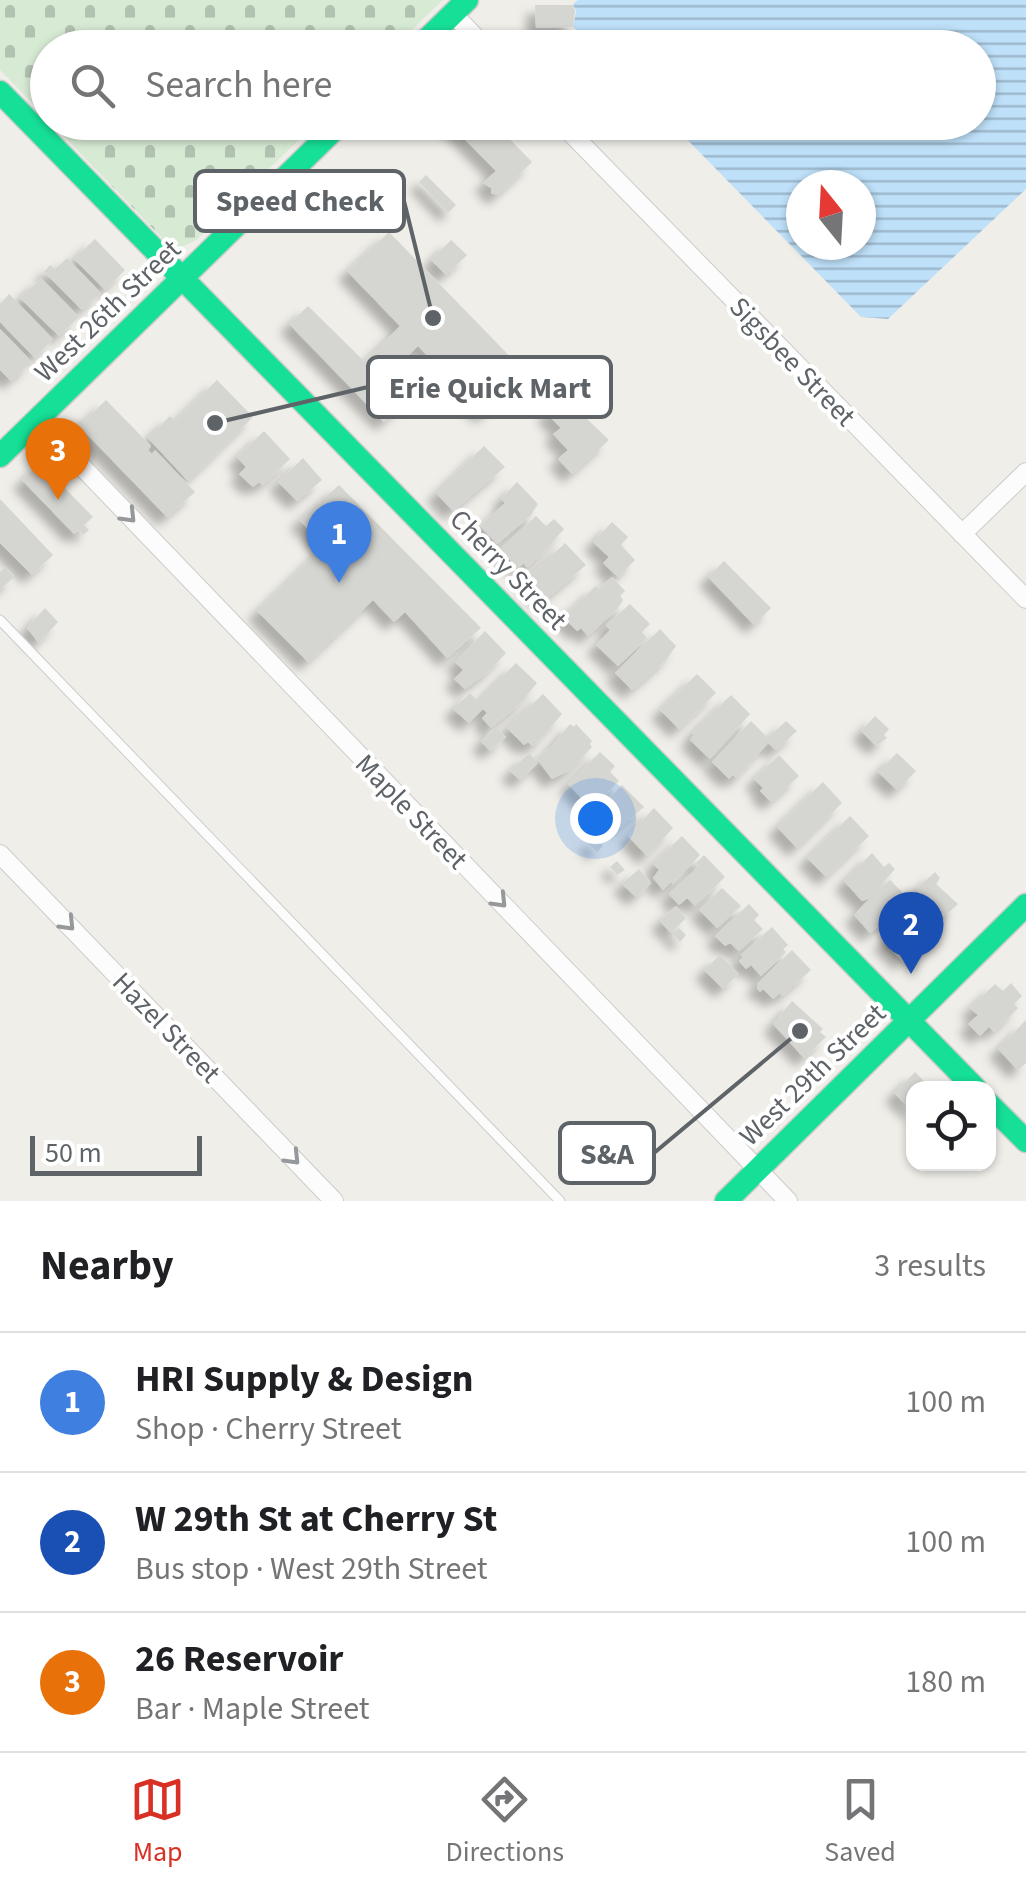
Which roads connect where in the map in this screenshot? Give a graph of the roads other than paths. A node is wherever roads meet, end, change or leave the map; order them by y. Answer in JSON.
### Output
{"nodes":[{"id":1,"x":460,"y":7,"type":"edge"},
{"id":2,"x":436,"y":30,"type":"edge"},
{"id":3,"x":475,"y":30,"type":"edge"},
{"id":4,"x":0,"y":92,"type":"edge"},
{"id":5,"x":30,"y":123,"type":"edge"},
{"id":6,"x":47,"y":140,"type":"edge"},
{"id":7,"x":324,"y":140,"type":"edge"},
{"id":8,"x":578,"y":140,"type":"edge"},
{"id":9,"x":182,"y":278,"type":"junction"},
{"id":10,"x":37,"y":420,"type":"junction"},
{"id":11,"x":0,"y":456,"type":"edge"},
{"id":12,"x":1026,"y":472,"type":"edge"},
{"id":13,"x":962,"y":534,"type":"junction"},
{"id":14,"x":1026,"y":599,"type":"edge"},
{"id":15,"x":0,"y":620,"type":"edge"},
{"id":16,"x":0,"y":854,"type":"edge"},
{"id":17,"x":1026,"y":905,"type":"edge"},
{"id":18,"x":909,"y":1022,"type":"junction"},
{"id":19,"x":967,"y":1081,"type":"edge"},
{"id":20,"x":996,"y":1111,"type":"edge"},
{"id":21,"x":1026,"y":1141,"type":"edge"},
{"id":22,"x":758,"y":1170,"type":"junction"},
{"id":23,"x":334,"y":1201,"type":"edge"},
{"id":24,"x":560,"y":1201,"type":"edge"},
{"id":25,"x":726,"y":1201,"type":"edge"},
{"id":26,"x":788,"y":1201,"type":"edge"}],
"edges":[{"from":1,"to":2,"type":"street"},
{"from":1,"to":3,"type":"street"},
{"from":4,"to":5,"type":"street","name":"Cherry Street"},
{"from":6,"to":9,"type":"street","name":"Cherry Street"},
{"from":7,"to":9,"type":"street","name":"West 26th Street"},
{"from":8,"to":13,"type":"street","name":"Sigsbee Street"},
{"from":9,"to":10,"type":"street","name":"West 26th Street"},
{"from":9,"to":18,"type":"street","name":"Cherry Street"},
{"from":10,"to":11,"type":"street","name":"West 26th Street"},
{"from":10,"to":22,"type":"street","name":"Maple Street","one_way":true},
{"from":12,"to":13,"type":"street"},
{"from":13,"to":14,"type":"street","name":"Sigsbee Street"},
{"from":15,"to":24,"type":"lane"},
{"from":16,"to":23,"type":"street","name":"Hazel Street","one_way":true},
{"from":17,"to":18,"type":"street","name":"West 29th Street"},
{"from":18,"to":19,"type":"street","name":"Cherry Street"},
{"from":18,"to":22,"type":"street","name":"West 29th Street"},
{"from":20,"to":21,"type":"street"},
{"from":22,"to":25,"type":"street","name":"West 29th Street"},
{"from":22,"to":26,"type":"street","name":"Maple Street"}]}
